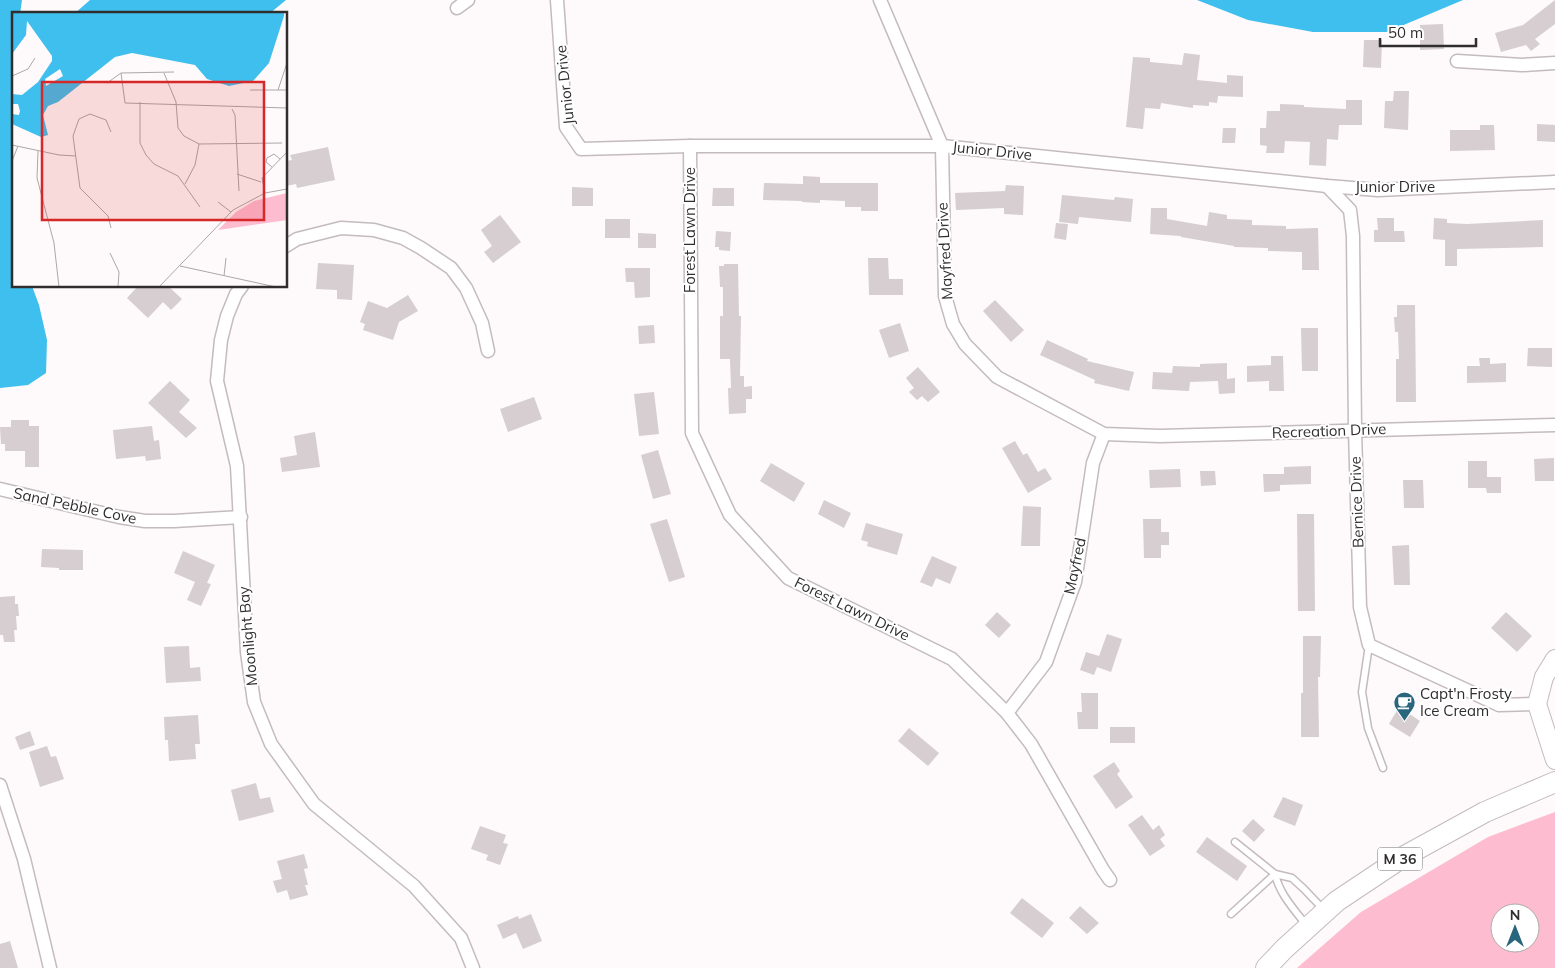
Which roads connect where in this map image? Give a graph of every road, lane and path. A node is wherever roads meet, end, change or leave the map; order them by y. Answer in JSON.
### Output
{"nodes":[{"id":1,"x":468,"y":0,"type":"edge"},
{"id":2,"x":557,"y":0,"type":"edge"},
{"id":3,"x":880,"y":0,"type":"edge"},
{"id":4,"x":457,"y":8,"type":"dead end"},
{"id":5,"x":1457,"y":61,"type":"dead end"},
{"id":6,"x":1555,"y":63,"type":"edge"},
{"id":7,"x":690,"y":146,"type":"junction"},
{"id":8,"x":942,"y":146,"type":"junction"},
{"id":9,"x":1555,"y":182,"type":"edge"},
{"id":10,"x":1327,"y":186,"type":"junction"},
{"id":11,"x":288,"y":245,"type":"edge"},
{"id":12,"x":240,"y":288,"type":"edge"},
{"id":13,"x":488,"y":351,"type":"dead end"},
{"id":14,"x":1555,"y":424,"type":"edge"},
{"id":15,"x":1356,"y":430,"type":"junction"},
{"id":16,"x":1104,"y":434,"type":"junction"},
{"id":17,"x":0,"y":489,"type":"edge"},
{"id":18,"x":241,"y":517,"type":"junction"},
{"id":19,"x":1369,"y":645,"type":"junction"},
{"id":20,"x":1555,"y":659,"type":"edge"},
{"id":21,"x":1537,"y":704,"type":"junction"},
{"id":22,"x":1007,"y":713,"type":"junction"},
{"id":23,"x":1555,"y":760,"type":"edge"},
{"id":24,"x":1383,"y":768,"type":"dead end"},
{"id":25,"x":1555,"y":782,"type":"edge"},
{"id":26,"x":0,"y":785,"type":"edge"},
{"id":27,"x":1236,"y":842,"type":"dead end"},
{"id":28,"x":1275,"y":874,"type":"junction"},
{"id":29,"x":1110,"y":880,"type":"dead end"},
{"id":30,"x":1325,"y":911,"type":"junction"},
{"id":31,"x":1231,"y":914,"type":"dead end"},
{"id":32,"x":1308,"y":927,"type":"junction"},
{"id":33,"x":50,"y":968,"type":"edge"},
{"id":34,"x":473,"y":968,"type":"edge"},
{"id":35,"x":1266,"y":968,"type":"edge"}],
"edges":[{"from":1,"to":4,"type":"street"},
{"from":2,"to":7,"type":"street","name":"Junior Drive"},
{"from":3,"to":8,"type":"street","name":"Mayfred Drive"},
{"from":5,"to":6,"type":"street"},
{"from":7,"to":8,"type":"street","name":"Junior Drive"},
{"from":7,"to":22,"type":"street","name":"Forest Lawn Drive"},
{"from":8,"to":10,"type":"street","name":"Junior Drive"},
{"from":8,"to":16,"type":"street","name":"Mayfred Drive"},
{"from":9,"to":10,"type":"street","name":"Junior Drive"},
{"from":10,"to":15,"type":"street","name":"Bernice Drive"},
{"from":11,"to":13,"type":"street"},
{"from":12,"to":18,"type":"street","name":"Moonlight Bay"},
{"from":14,"to":15,"type":"street","name":"Recreation Drive"},
{"from":15,"to":16,"type":"street","name":"Recreation Drive"},
{"from":15,"to":19,"type":"street","name":"Bernice Drive"},
{"from":16,"to":22,"type":"street","name":"Mayfred"},
{"from":17,"to":18,"type":"street","name":"Sand Pebble Cove"},
{"from":18,"to":34,"type":"street","name":"Moonlight Bay"},
{"from":19,"to":21,"type":"street"},
{"from":19,"to":24,"type":"lane"},
{"from":20,"to":21,"type":"main road"},
{"from":21,"to":23,"type":"main road"},
{"from":22,"to":29,"type":"street","name":"Forest Lawn Drive"},
{"from":25,"to":30,"type":"main road","number":"M 36"},
{"from":26,"to":33,"type":"street"},
{"from":27,"to":28,"type":"lane"},
{"from":28,"to":30,"type":"lane"},
{"from":28,"to":31,"type":"lane"},
{"from":28,"to":32,"type":"lane"},
{"from":30,"to":32,"type":"main road","number":"M 36"},
{"from":32,"to":35,"type":"main road","number":"M 36"}]}
